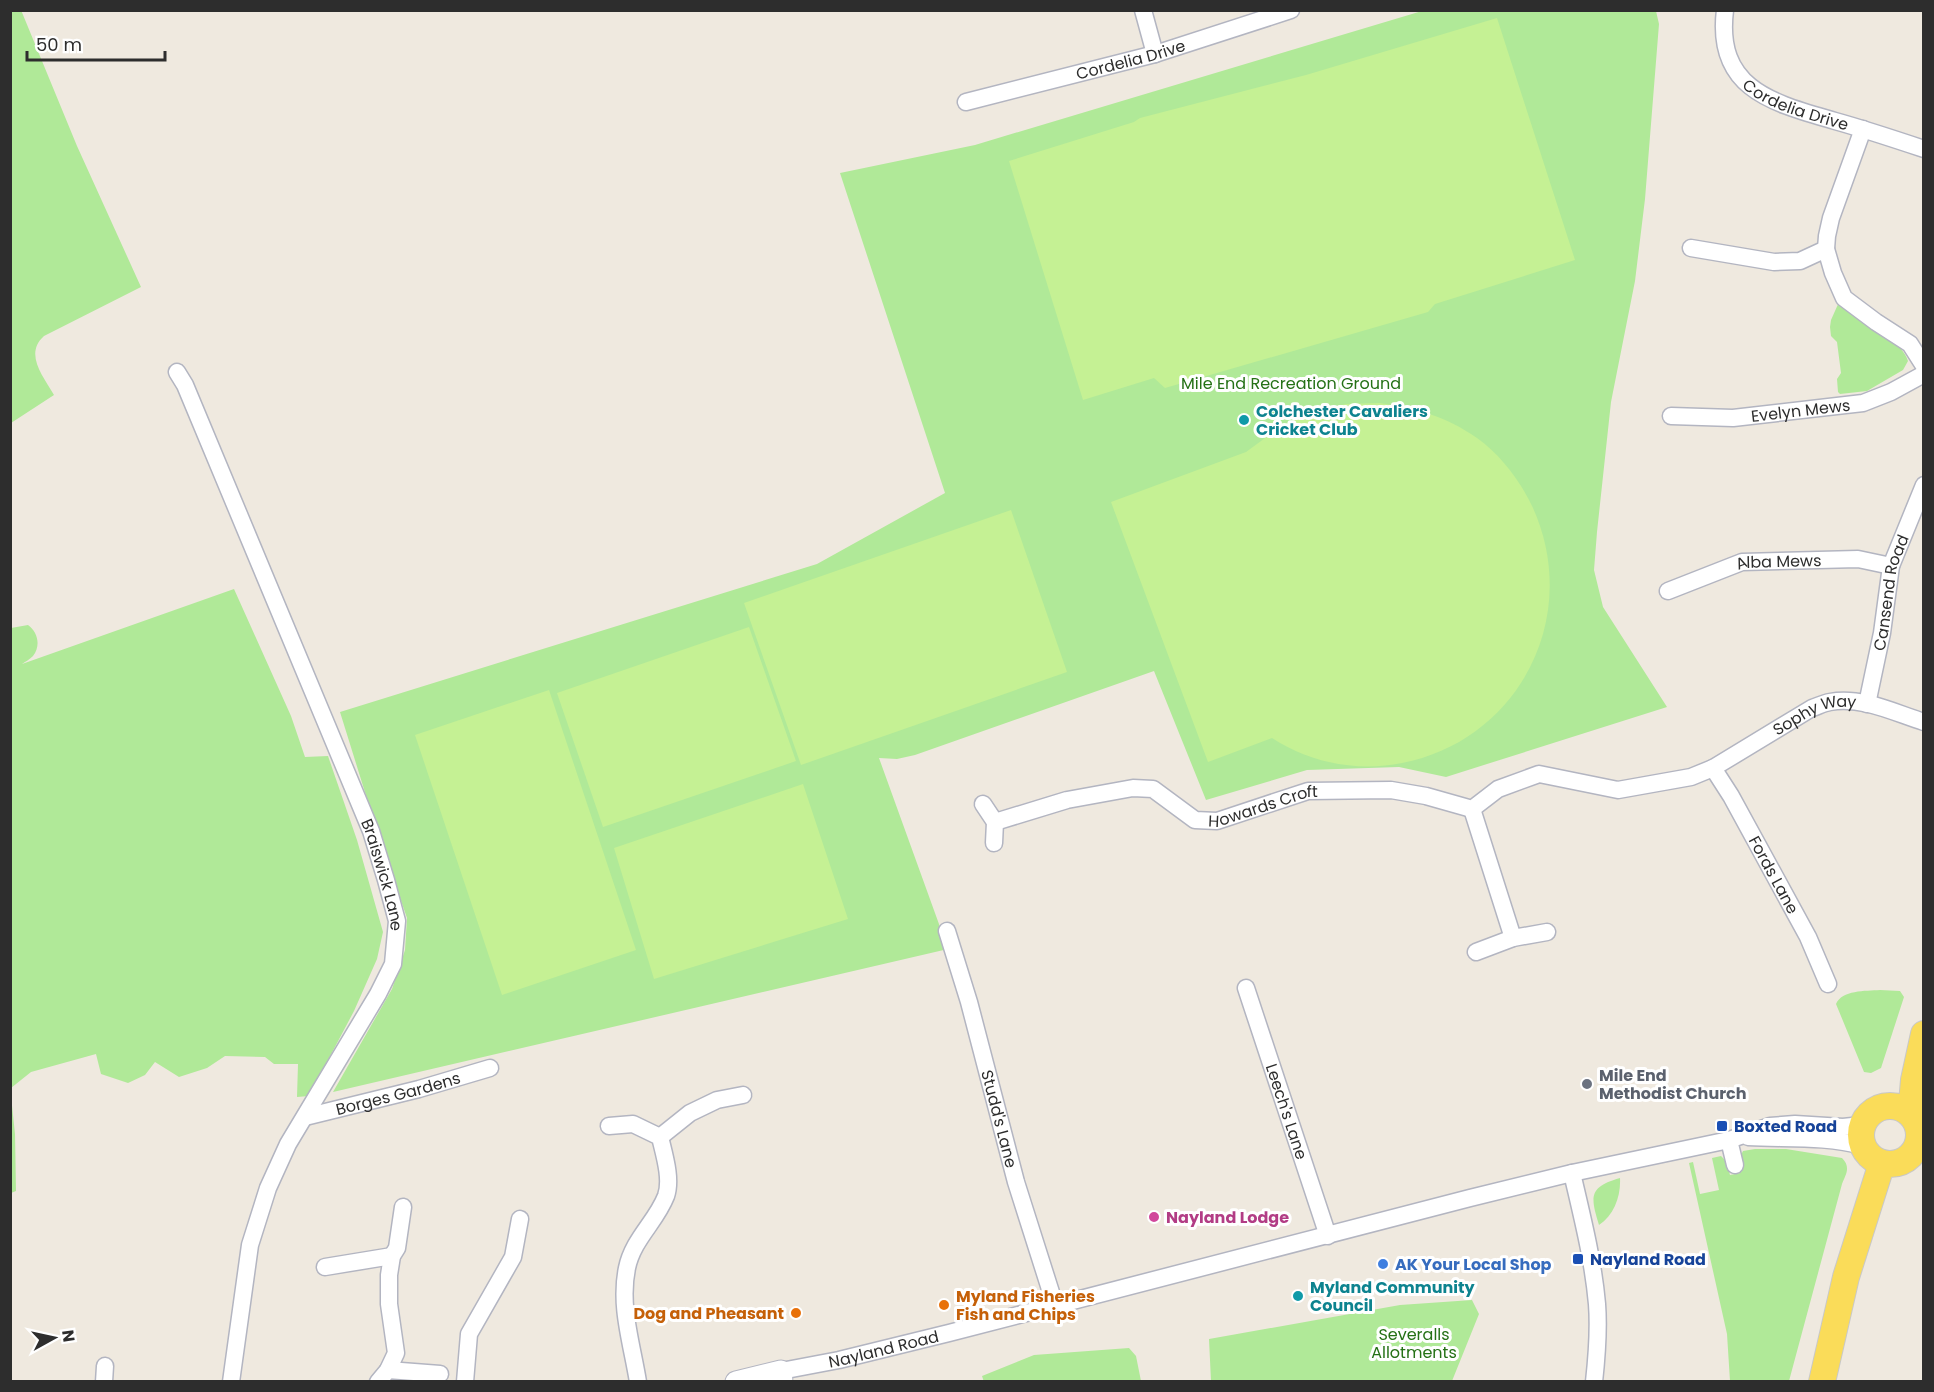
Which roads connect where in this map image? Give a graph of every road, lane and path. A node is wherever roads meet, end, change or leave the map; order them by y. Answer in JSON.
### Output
{"nodes":[{"id":1,"x":1143,"y":10,"type":"edge"},
{"id":2,"x":1291,"y":10,"type":"edge"},
{"id":3,"x":1725,"y":10,"type":"edge"},
{"id":4,"x":1155,"y":54,"type":"junction"},
{"id":5,"x":966,"y":102,"type":"dead end"},
{"id":6,"x":1863,"y":129,"type":"junction"},
{"id":7,"x":1923,"y":146,"type":"edge"},
{"id":8,"x":1691,"y":248,"type":"dead end"},
{"id":9,"x":1826,"y":249,"type":"junction"},
{"id":10,"x":1923,"y":366,"type":"edge"},
{"id":11,"x":177,"y":372,"type":"dead end"},
{"id":12,"x":1923,"y":374,"type":"edge"},
{"id":13,"x":1671,"y":416,"type":"dead end"},
{"id":14,"x":1923,"y":485,"type":"edge"},
{"id":15,"x":1891,"y":566,"type":"junction"},
{"id":16,"x":1668,"y":591,"type":"dead end"},
{"id":17,"x":1867,"y":704,"type":"junction"},
{"id":18,"x":1923,"y":722,"type":"edge"},
{"id":19,"x":1713,"y":768,"type":"junction"},
{"id":20,"x":983,"y":804,"type":"dead end"},
{"id":21,"x":1472,"y":809,"type":"junction"},
{"id":22,"x":995,"y":822,"type":"junction"},
{"id":23,"x":994,"y":843,"type":"dead end"},
{"id":24,"x":946,"y":931,"type":"dead end"},
{"id":25,"x":1548,"y":932,"type":"dead end"},
{"id":26,"x":1513,"y":938,"type":"junction"},
{"id":27,"x":1476,"y":952,"type":"dead end"},
{"id":28,"x":1828,"y":984,"type":"dead end"},
{"id":29,"x":1246,"y":988,"type":"dead end"},
{"id":30,"x":1923,"y":1037,"type":"edge"},
{"id":31,"x":490,"y":1068,"type":"dead end"},
{"id":32,"x":743,"y":1095,"type":"dead end"},
{"id":33,"x":1882,"y":1107,"type":"junction"},
{"id":34,"x":1911,"y":1115,"type":"junction"},
{"id":35,"x":305,"y":1117,"type":"junction"},
{"id":36,"x":609,"y":1126,"type":"dead end"},
{"id":37,"x":660,"y":1137,"type":"junction"},
{"id":38,"x":1734,"y":1138,"type":"junction"},
{"id":39,"x":1869,"y":1145,"type":"junction"},
{"id":40,"x":1920,"y":1146,"type":"edge"},
{"id":41,"x":1735,"y":1165,"type":"dead end"},
{"id":42,"x":1572,"y":1173,"type":"junction"},
{"id":43,"x":402,"y":1207,"type":"dead end"},
{"id":44,"x":520,"y":1219,"type":"dead end"},
{"id":45,"x":1328,"y":1236,"type":"junction"},
{"id":46,"x":392,"y":1256,"type":"junction"},
{"id":47,"x":325,"y":1267,"type":"dead end"},
{"id":48,"x":1055,"y":1305,"type":"junction"},
{"id":49,"x":440,"y":1374,"type":"dead end"},
{"id":50,"x":383,"y":1376,"type":"edge"},
{"id":51,"x":781,"y":1376,"type":"edge"},
{"id":52,"x":231,"y":1382,"type":"edge"},
{"id":53,"x":465,"y":1382,"type":"edge"},
{"id":54,"x":638,"y":1382,"type":"edge"},
{"id":55,"x":736,"y":1382,"type":"edge"},
{"id":56,"x":1594,"y":1382,"type":"edge"},
{"id":57,"x":1822,"y":1382,"type":"edge"}],
"edges":[{"from":1,"to":4,"type":"street"},
{"from":2,"to":4,"type":"street","name":"Cordelia Drive"},
{"from":3,"to":6,"type":"street","name":"Cordelia Drive"},
{"from":4,"to":5,"type":"street","name":"Cordelia Drive"},
{"from":6,"to":7,"type":"street","name":"Cordelia Drive"},
{"from":6,"to":9,"type":"street"},
{"from":8,"to":9,"type":"street"},
{"from":9,"to":10,"type":"street"},
{"from":11,"to":35,"type":"street","name":"Braiswick Lane"},
{"from":12,"to":13,"type":"street","name":"Evelyn Mews"},
{"from":14,"to":15,"type":"street","name":"Cansend Road"},
{"from":15,"to":16,"type":"street","name":"Alba Mews"},
{"from":15,"to":17,"type":"street","name":"Cansend Road"},
{"from":17,"to":18,"type":"street","name":"Sophy Way"},
{"from":17,"to":19,"type":"street","name":"Sophy Way"},
{"from":19,"to":21,"type":"street"},
{"from":19,"to":28,"type":"street","name":"Fords Lane"},
{"from":20,"to":22,"type":"street"},
{"from":21,"to":22,"type":"street","name":"Howards Croft"},
{"from":21,"to":26,"type":"street"},
{"from":22,"to":23,"type":"street"},
{"from":24,"to":48,"type":"street","name":"Studd's Lane"},
{"from":25,"to":26,"type":"street"},
{"from":26,"to":27,"type":"street"},
{"from":29,"to":45,"type":"street","name":"Leech's Lane"},
{"from":30,"to":33,"type":"main road"},
{"from":30,"to":34,"type":"main road"},
{"from":31,"to":35,"type":"street","name":"Borges Gardens"},
{"from":32,"to":37,"type":"street"},
{"from":33,"to":34,"type":"main road"},
{"from":33,"to":39,"type":"main road"},
{"from":34,"to":40,"type":"main road"},
{"from":35,"to":52,"type":"street","name":"Braiswick Lane"},
{"from":36,"to":37,"type":"street"},
{"from":37,"to":54,"type":"street"},
{"from":38,"to":39,"type":"street","name":"Nayland Road"},
{"from":38,"to":41,"type":"street"},
{"from":38,"to":42,"type":"street","name":"Nayland Road"},
{"from":39,"to":40,"type":"main road"},
{"from":39,"to":57,"type":"main road"},
{"from":42,"to":45,"type":"street","name":"Nayland Road"},
{"from":42,"to":56,"type":"street"},
{"from":43,"to":46,"type":"street"},
{"from":44,"to":53,"type":"street"},
{"from":45,"to":48,"type":"street","name":"Nayland Road"},
{"from":46,"to":47,"type":"street"},
{"from":46,"to":50,"type":"street"},
{"from":48,"to":51,"type":"street","name":"Nayland Road"},
{"from":49,"to":50,"type":"street"},
{"from":51,"to":55,"type":"street","name":"Nayland Road"}]}
